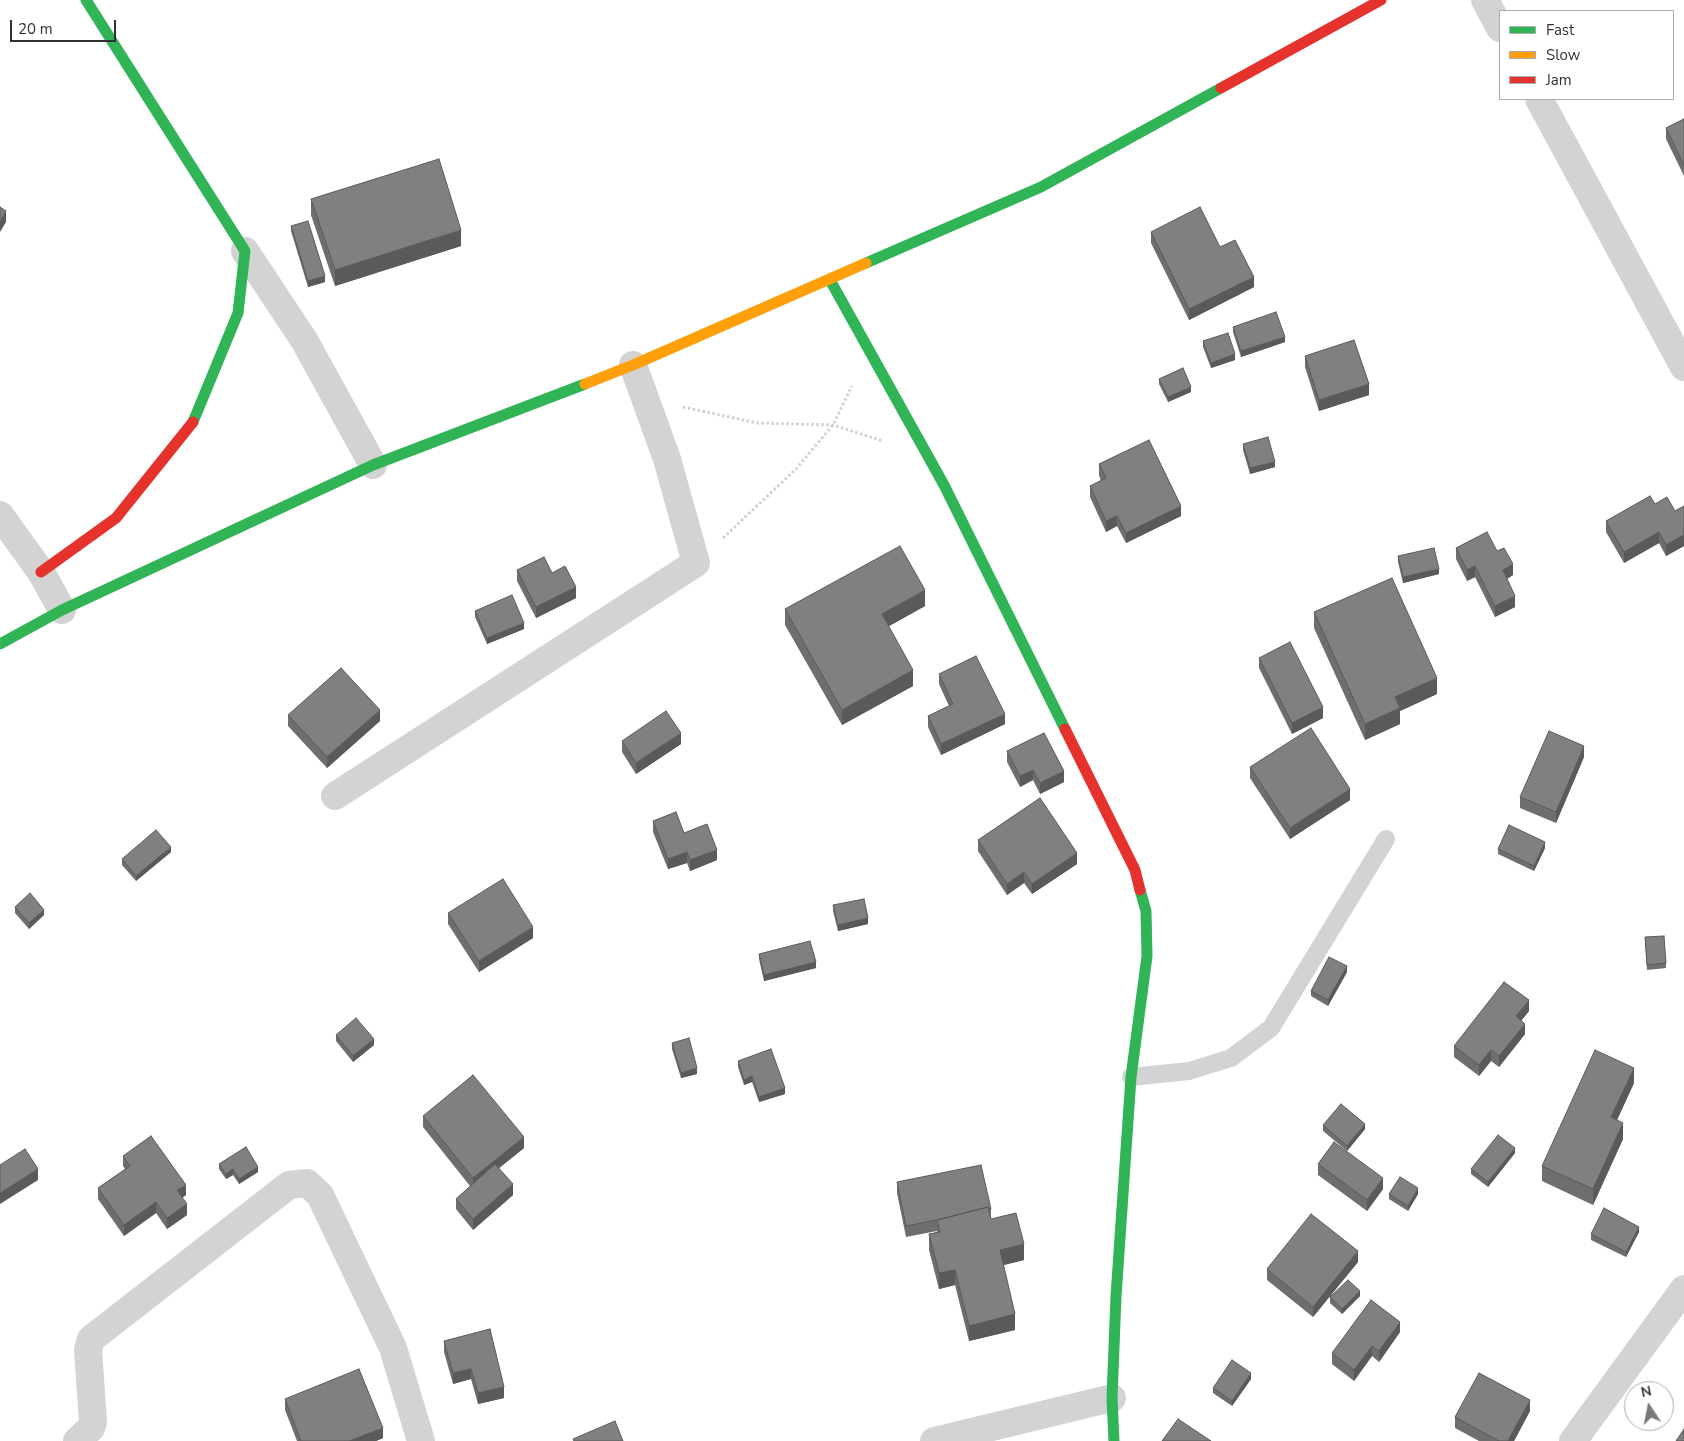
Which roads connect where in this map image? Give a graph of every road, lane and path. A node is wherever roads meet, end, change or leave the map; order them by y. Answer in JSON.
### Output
{"nodes":[{"id":1,"x":86,"y":0,"type":"edge"},
{"id":2,"x":1381,"y":0,"type":"edge"},
{"id":3,"x":1485,"y":0,"type":"edge"},
{"id":4,"x":1499,"y":26,"type":"edge"},
{"id":5,"x":1540,"y":100,"type":"edge"},
{"id":6,"x":245,"y":251,"type":"junction"},
{"id":7,"x":830,"y":280,"type":"junction"},
{"id":8,"x":633,"y":365,"type":"junction"},
{"id":9,"x":1684,"y":367,"type":"edge"},
{"id":10,"x":852,"y":384,"type":"dead end"},
{"id":11,"x":646,"y":398,"type":"junction"},
{"id":12,"x":833,"y":425,"type":"junction"},
{"id":13,"x":891,"y":444,"type":"dead end"},
{"id":14,"x":373,"y":465,"type":"junction"},
{"id":15,"x":0,"y":515,"type":"edge"},
{"id":16,"x":696,"y":563,"type":"junction"},
{"id":17,"x":40,"y":572,"type":"junction"},
{"id":18,"x":62,"y":610,"type":"junction"},
{"id":19,"x":0,"y":644,"type":"edge"},
{"id":20,"x":335,"y":796,"type":"dead end"},
{"id":21,"x":1386,"y":840,"type":"dead end"},
{"id":22,"x":1131,"y":1077,"type":"junction"},
{"id":23,"x":1684,"y":1289,"type":"edge"},
{"id":24,"x":1112,"y":1398,"type":"junction"},
{"id":25,"x":77,"y":1441,"type":"edge"},
{"id":26,"x":421,"y":1441,"type":"edge"},
{"id":27,"x":934,"y":1441,"type":"edge"},
{"id":28,"x":1114,"y":1441,"type":"edge"},
{"id":29,"x":1573,"y":1441,"type":"edge"}],
"edges":[{"from":1,"to":6,"type":"street"},
{"from":2,"to":7,"type":"street"},
{"from":3,"to":4,"type":"street"},
{"from":5,"to":9,"type":"street"},
{"from":6,"to":14,"type":"street"},
{"from":6,"to":17,"type":"street"},
{"from":7,"to":8,"type":"street"},
{"from":7,"to":22,"type":"street"},
{"from":8,"to":11,"type":"street"},
{"from":8,"to":14,"type":"street"},
{"from":10,"to":12,"type":"path"},
{"from":11,"to":12,"type":"path"},
{"from":11,"to":16,"type":"street"},
{"from":12,"to":13,"type":"path"},
{"from":12,"to":16,"type":"path"},
{"from":14,"to":18,"type":"street"},
{"from":15,"to":17,"type":"street"},
{"from":16,"to":20,"type":"street"},
{"from":17,"to":18,"type":"street"},
{"from":18,"to":19,"type":"street"},
{"from":21,"to":22,"type":"lane"},
{"from":22,"to":24,"type":"street"},
{"from":23,"to":29,"type":"street"},
{"from":24,"to":27,"type":"street"},
{"from":24,"to":28,"type":"street"},
{"from":25,"to":26,"type":"street"}]}
